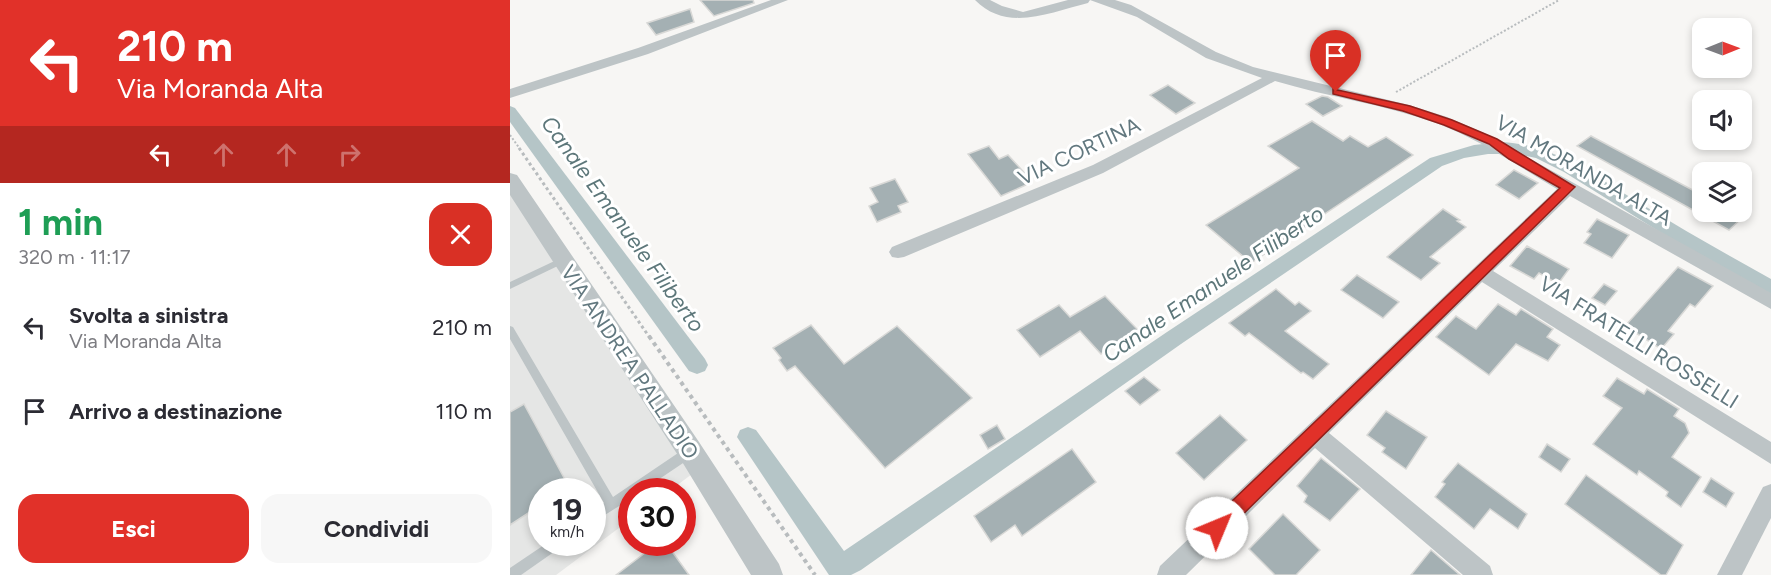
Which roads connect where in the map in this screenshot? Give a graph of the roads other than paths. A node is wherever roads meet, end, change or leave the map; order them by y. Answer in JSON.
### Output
{"nodes":[{"id":1,"x":782,"y":0,"type":"edge"},
{"id":2,"x":981,"y":0,"type":"edge"},
{"id":3,"x":1084,"y":0,"type":"edge"},
{"id":4,"x":1096,"y":0,"type":"edge"},
{"id":5,"x":1273,"y":76,"type":"junction"},
{"id":6,"x":511,"y":94,"type":"edge"},
{"id":7,"x":510,"y":180,"type":"edge"},
{"id":8,"x":1569,"y":187,"type":"junction"},
{"id":9,"x":898,"y":252,"type":"dead end"},
{"id":10,"x":563,"y":261,"type":"junction"},
{"id":11,"x":1480,"y":272,"type":"junction"},
{"id":12,"x":510,"y":286,"type":"edge"},
{"id":13,"x":1771,"y":302,"type":"edge"},
{"id":14,"x":510,"y":330,"type":"edge"},
{"id":15,"x":1313,"y":433,"type":"junction"},
{"id":16,"x":690,"y":451,"type":"junction"},
{"id":17,"x":1771,"y":454,"type":"edge"},
{"id":18,"x":1771,"y":495,"type":"edge"},
{"id":19,"x":611,"y":505,"type":"junction"},
{"id":20,"x":606,"y":508,"type":"edge"},
{"id":21,"x":538,"y":556,"type":"edge"},
{"id":22,"x":511,"y":575,"type":"edge"},
{"id":23,"x":768,"y":575,"type":"edge"},
{"id":24,"x":1168,"y":575,"type":"edge"},
{"id":25,"x":1481,"y":575,"type":"edge"},
{"id":26,"x":1729,"y":575,"type":"edge"}],
"edges":[{"from":1,"to":6,"type":"street"},
{"from":2,"to":3,"type":"street"},
{"from":4,"to":5,"type":"street","name":"VIA MORANDA ALTA"},
{"from":5,"to":8,"type":"street","name":"VIA MORANDA ALTA"},
{"from":5,"to":9,"type":"street","name":"VIA CORTINA"},
{"from":7,"to":10,"type":"street","name":"VIA ANDREA PALLADIO"},
{"from":8,"to":11,"type":"street"},
{"from":8,"to":13,"type":"street","name":"VIA MORANDA ALTA"},
{"from":10,"to":12,"type":"lane"},
{"from":10,"to":16,"type":"street","name":"VIA ANDREA PALLADIO"},
{"from":11,"to":15,"type":"street"},
{"from":11,"to":17,"type":"street","name":"VIA FRATELLI ROSSELLI"},
{"from":14,"to":19,"type":"lane"},
{"from":15,"to":24,"type":"street"},
{"from":15,"to":25,"type":"street"},
{"from":16,"to":19,"type":"lane"},
{"from":16,"to":23,"type":"street","name":"VIA ANDREA PALLADIO"},
{"from":18,"to":26,"type":"street"},
{"from":19,"to":20,"type":"lane"},
{"from":21,"to":22,"type":"lane"}]}
